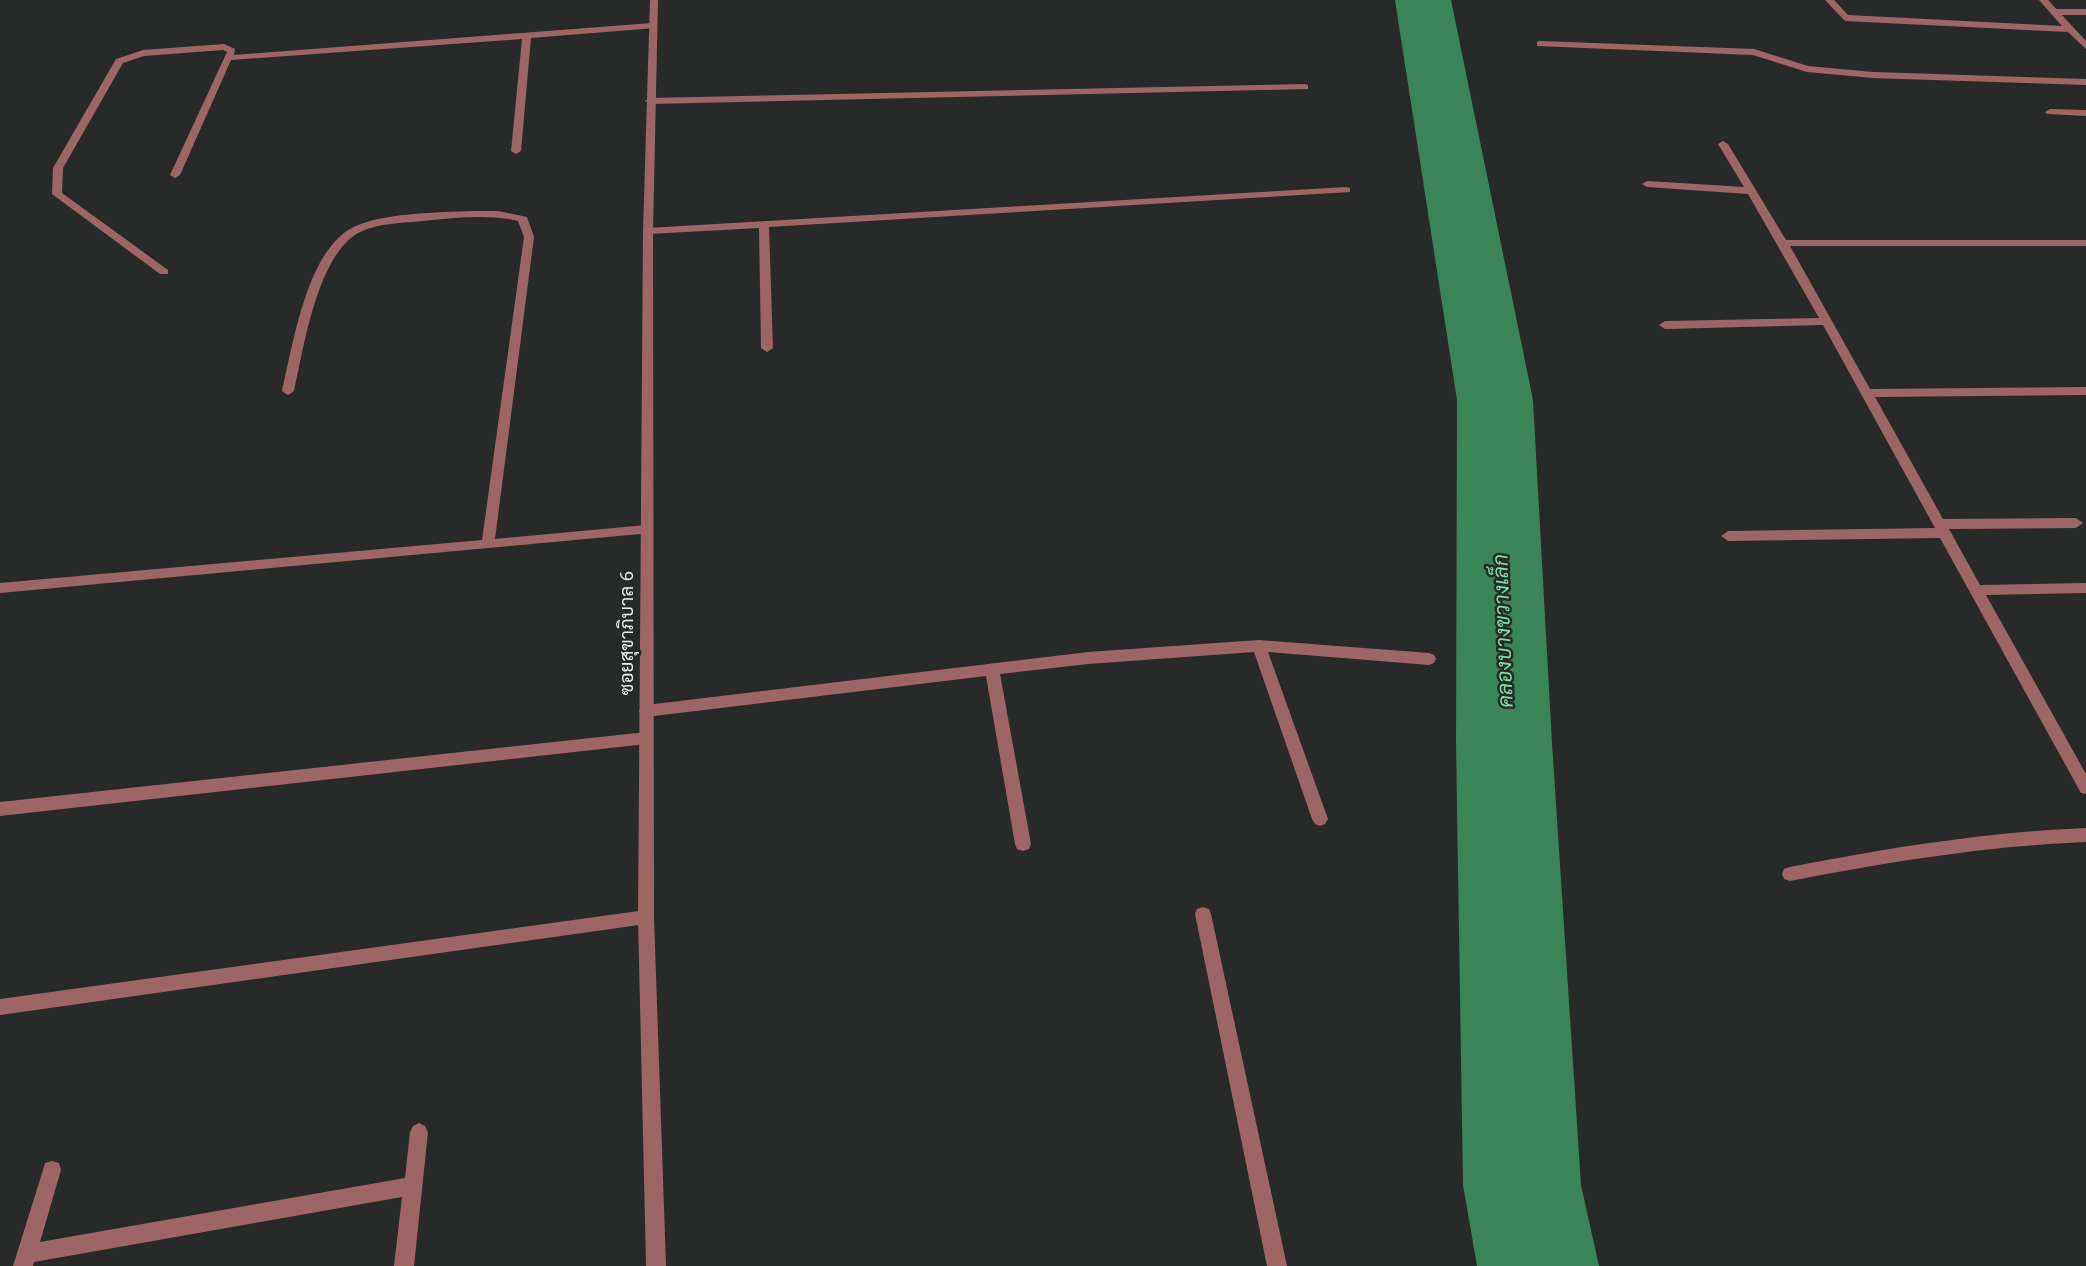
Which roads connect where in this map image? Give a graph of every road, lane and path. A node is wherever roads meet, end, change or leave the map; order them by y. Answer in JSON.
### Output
{"nodes":[{"id":1,"x":654,"y":0,"type":"edge"},
{"id":2,"x":1829,"y":0,"type":"edge"},
{"id":3,"x":2043,"y":0,"type":"edge"},
{"id":4,"x":2054,"y":12,"type":"junction"},
{"id":5,"x":2086,"y":12,"type":"edge"},
{"id":6,"x":652,"y":26,"type":"junction"},
{"id":7,"x":2070,"y":29,"type":"junction"},
{"id":8,"x":527,"y":35,"type":"junction"},
{"id":9,"x":1540,"y":44,"type":"dead end"},
{"id":10,"x":2086,"y":46,"type":"edge"},
{"id":11,"x":229,"y":58,"type":"junction"},
{"id":12,"x":2086,"y":82,"type":"edge"},
{"id":13,"x":1305,"y":87,"type":"dead end"},
{"id":14,"x":650,"y":101,"type":"junction"},
{"id":15,"x":2050,"y":112,"type":"dead end"},
{"id":16,"x":2086,"y":113,"type":"edge"},
{"id":17,"x":1723,"y":144,"type":"dead end"},
{"id":18,"x":516,"y":151,"type":"dead end"},
{"id":19,"x":175,"y":176,"type":"dead end"},
{"id":20,"x":1647,"y":184,"type":"dead end"},
{"id":21,"x":1346,"y":190,"type":"dead end"},
{"id":22,"x":1751,"y":191,"type":"junction"},
{"id":23,"x":764,"y":224,"type":"junction"},
{"id":24,"x":648,"y":231,"type":"junction"},
{"id":25,"x":1783,"y":243,"type":"junction"},
{"id":26,"x":2086,"y":243,"type":"edge"},
{"id":27,"x":164,"y":272,"type":"dead end"},
{"id":28,"x":1826,"y":321,"type":"junction"},
{"id":29,"x":1665,"y":325,"type":"dead end"},
{"id":30,"x":766,"y":348,"type":"dead end"},
{"id":31,"x":288,"y":391,"type":"dead end"},
{"id":32,"x":2086,"y":391,"type":"edge"},
{"id":33,"x":1867,"y":393,"type":"junction"},
{"id":34,"x":2076,"y":523,"type":"dead end"},
{"id":35,"x":1943,"y":529,"type":"junction"},
{"id":36,"x":646,"y":530,"type":"junction"},
{"id":37,"x":1728,"y":536,"type":"dead end"},
{"id":38,"x":488,"y":544,"type":"junction"},
{"id":39,"x":0,"y":588,"type":"edge"},
{"id":40,"x":2086,"y":588,"type":"edge"},
{"id":41,"x":1977,"y":590,"type":"junction"},
{"id":42,"x":1259,"y":646,"type":"junction"},
{"id":43,"x":1429,"y":659,"type":"dead end"},
{"id":44,"x":992,"y":670,"type":"junction"},
{"id":45,"x":646,"y":711,"type":"junction"},
{"id":46,"x":646,"y":738,"type":"junction"},
{"id":47,"x":2086,"y":788,"type":"edge"},
{"id":48,"x":0,"y":809,"type":"edge"},
{"id":49,"x":1320,"y":819,"type":"dead end"},
{"id":50,"x":2086,"y":835,"type":"edge"},
{"id":51,"x":1023,"y":844,"type":"dead end"},
{"id":52,"x":1790,"y":874,"type":"dead end"},
{"id":53,"x":1203,"y":914,"type":"dead end"},
{"id":54,"x":646,"y":916,"type":"junction"},
{"id":55,"x":0,"y":1007,"type":"edge"},
{"id":56,"x":419,"y":1132,"type":"dead end"},
{"id":57,"x":52,"y":1170,"type":"dead end"},
{"id":58,"x":413,"y":1186,"type":"junction"},
{"id":59,"x":24,"y":1260,"type":"edge"},
{"id":60,"x":404,"y":1266,"type":"edge"},
{"id":61,"x":656,"y":1266,"type":"edge"},
{"id":62,"x":1277,"y":1266,"type":"edge"}],
"edges":[{"from":1,"to":6,"type":"street","name":"ซอยสุขาภิบาล 6"},
{"from":2,"to":7,"type":"street"},
{"from":3,"to":4,"type":"street"},
{"from":4,"to":5,"type":"street"},
{"from":4,"to":7,"type":"street"},
{"from":6,"to":8,"type":"street"},
{"from":6,"to":14,"type":"street","name":"ซอยสุขาภิบาล 6"},
{"from":7,"to":10,"type":"street"},
{"from":8,"to":11,"type":"street"},
{"from":8,"to":18,"type":"street"},
{"from":9,"to":12,"type":"street"},
{"from":11,"to":19,"type":"street"},
{"from":11,"to":27,"type":"street"},
{"from":13,"to":14,"type":"street"},
{"from":14,"to":24,"type":"street","name":"ซอยสุขาภิบาล 6"},
{"from":15,"to":16,"type":"street"},
{"from":17,"to":22,"type":"street"},
{"from":20,"to":22,"type":"street"},
{"from":21,"to":23,"type":"street"},
{"from":22,"to":25,"type":"street"},
{"from":23,"to":24,"type":"street"},
{"from":23,"to":30,"type":"street"},
{"from":24,"to":36,"type":"street","name":"ซอยสุขาภิบาล 6"},
{"from":25,"to":26,"type":"street"},
{"from":25,"to":28,"type":"street"},
{"from":28,"to":29,"type":"street"},
{"from":28,"to":33,"type":"street"},
{"from":31,"to":38,"type":"street"},
{"from":32,"to":33,"type":"street"},
{"from":33,"to":35,"type":"street"},
{"from":34,"to":35,"type":"street"},
{"from":35,"to":37,"type":"street"},
{"from":35,"to":41,"type":"street"},
{"from":36,"to":38,"type":"street"},
{"from":36,"to":45,"type":"street","name":"ซอยสุขาภิบาล 6"},
{"from":38,"to":39,"type":"street"},
{"from":40,"to":41,"type":"street"},
{"from":41,"to":47,"type":"street"},
{"from":42,"to":43,"type":"street"},
{"from":42,"to":44,"type":"street"},
{"from":42,"to":49,"type":"street"},
{"from":44,"to":45,"type":"street"},
{"from":44,"to":51,"type":"street"},
{"from":45,"to":46,"type":"street","name":"ซอยสุขาภิบาล 6"},
{"from":46,"to":48,"type":"street"},
{"from":46,"to":54,"type":"street","name":"ซอยสุขาภิบาล 6"},
{"from":50,"to":52,"type":"street"},
{"from":53,"to":62,"type":"street"},
{"from":54,"to":55,"type":"street"},
{"from":54,"to":61,"type":"street","name":"ซอยสุขาภิบาล 6"},
{"from":56,"to":58,"type":"street"},
{"from":57,"to":59,"type":"street"},
{"from":58,"to":59,"type":"street"},
{"from":58,"to":60,"type":"street"}]}
